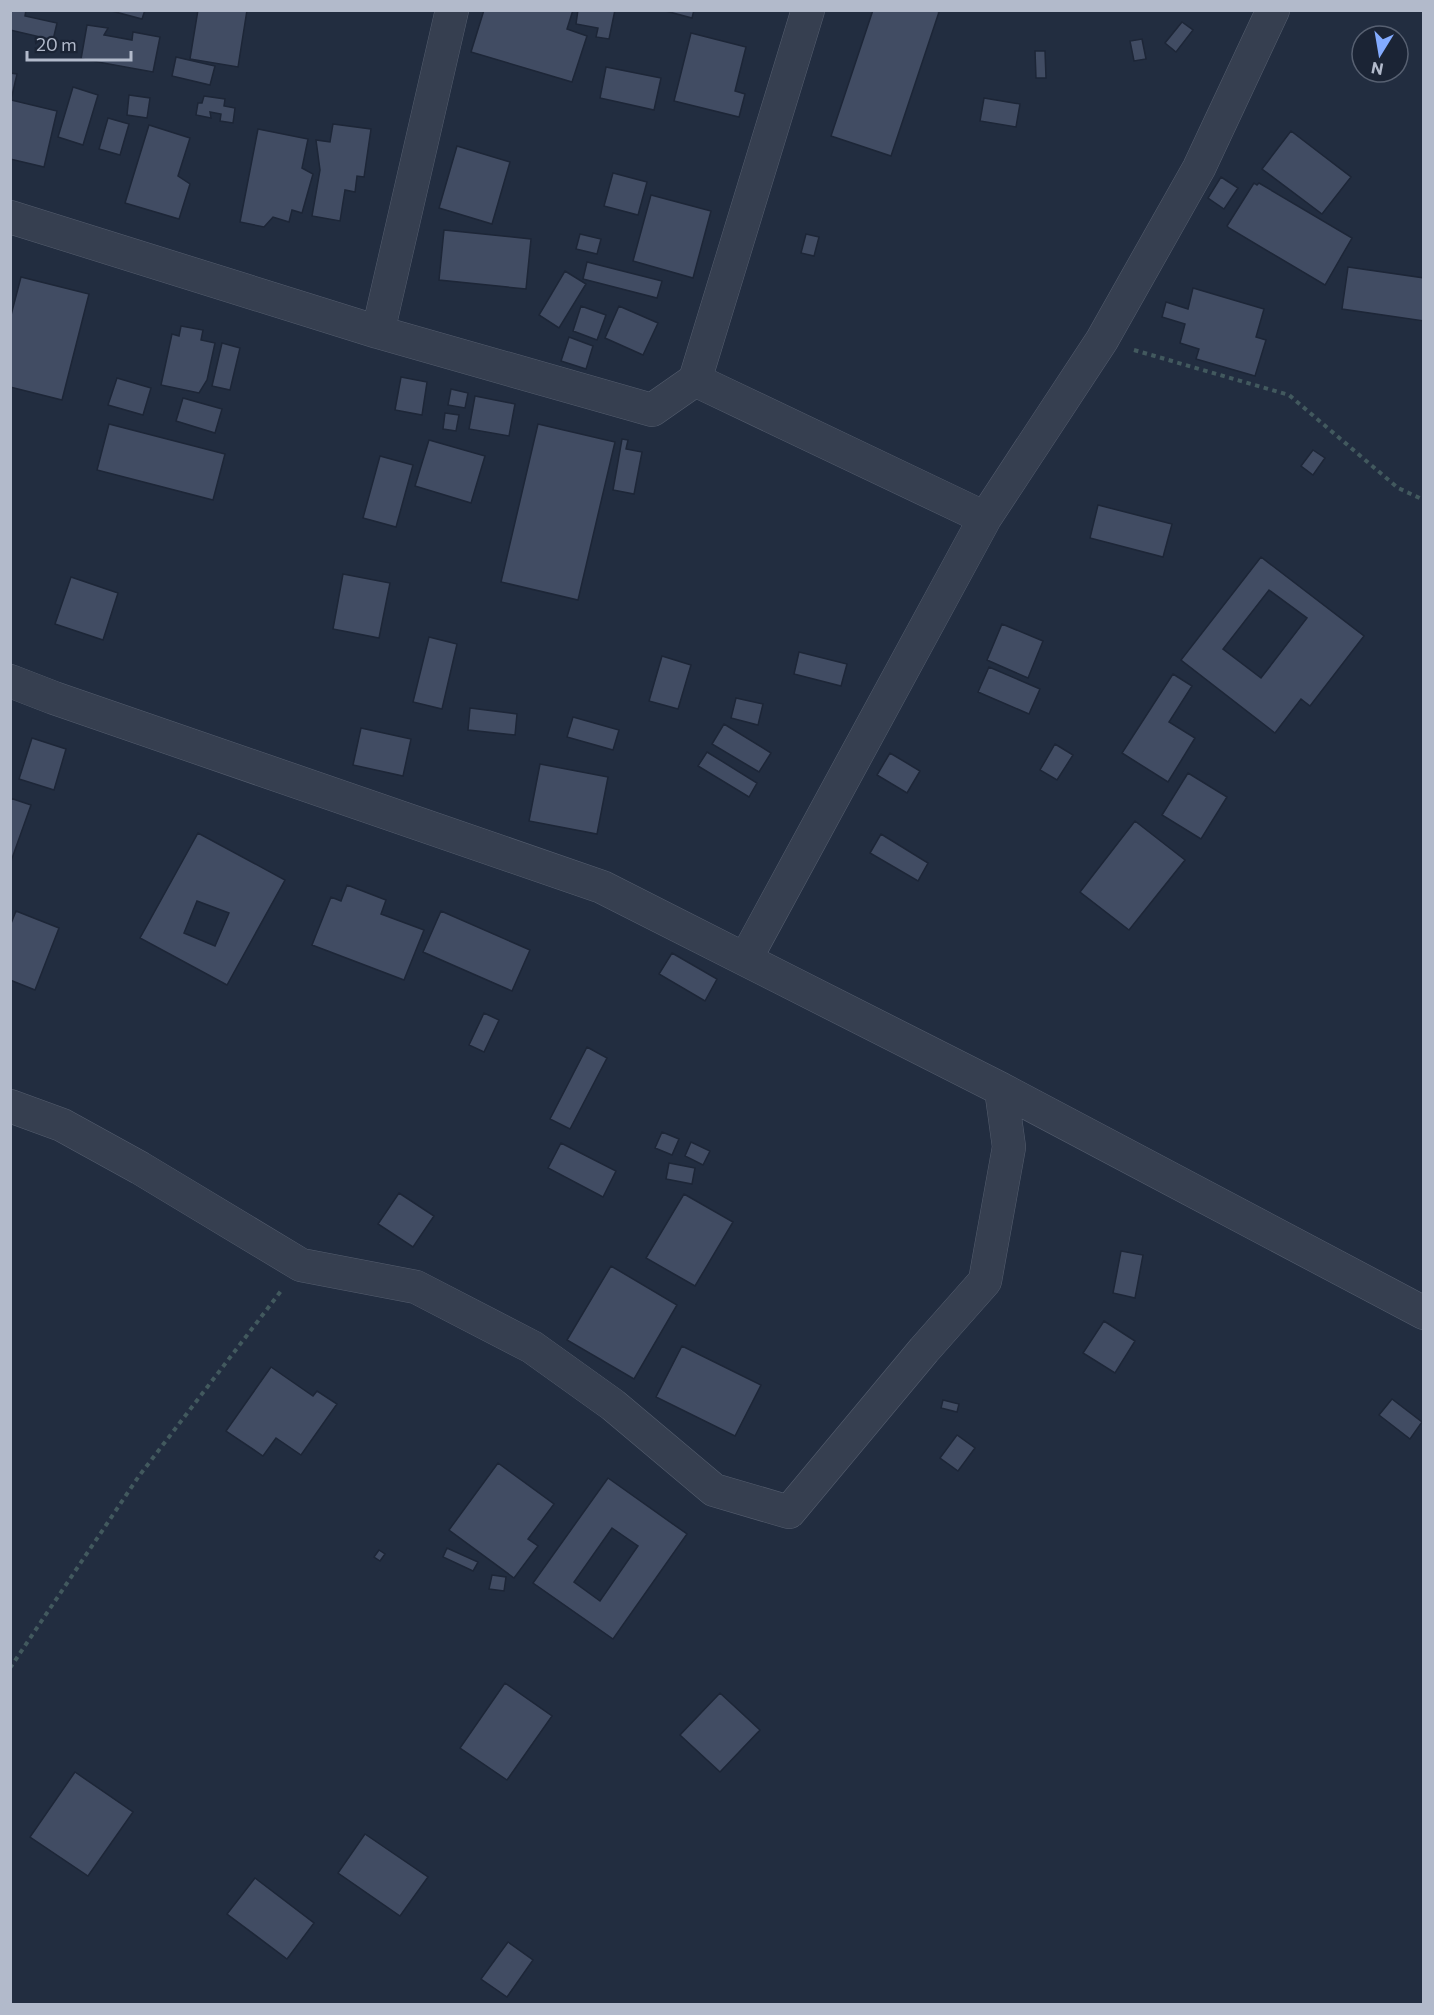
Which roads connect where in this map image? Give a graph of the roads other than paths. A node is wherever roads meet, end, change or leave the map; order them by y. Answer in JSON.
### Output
{"nodes":[{"id":1,"x":452,"y":10,"type":"edge"},
{"id":2,"x":808,"y":10,"type":"edge"},
{"id":3,"x":1273,"y":10,"type":"edge"},
{"id":4,"x":10,"y":217,"type":"edge"},
{"id":5,"x":378,"y":332,"type":"junction"},
{"id":6,"x":694,"y":380,"type":"junction"},
{"id":7,"x":986,"y":518,"type":"junction"},
{"id":8,"x":10,"y":681,"type":"edge"},
{"id":9,"x":746,"y":958,"type":"junction"},
{"id":10,"x":1001,"y":1089,"type":"junction"},
{"id":11,"x":10,"y":1106,"type":"edge"},
{"id":12,"x":1424,"y":1313,"type":"edge"}],
"edges":[{"from":1,"to":5,"type":"street"},
{"from":2,"to":6,"type":"street"},
{"from":3,"to":7,"type":"street"},
{"from":4,"to":5,"type":"street"},
{"from":5,"to":6,"type":"street"},
{"from":6,"to":7,"type":"street"},
{"from":7,"to":9,"type":"street"},
{"from":8,"to":9,"type":"street"},
{"from":9,"to":10,"type":"street"},
{"from":10,"to":11,"type":"street"},
{"from":10,"to":12,"type":"street"}]}
